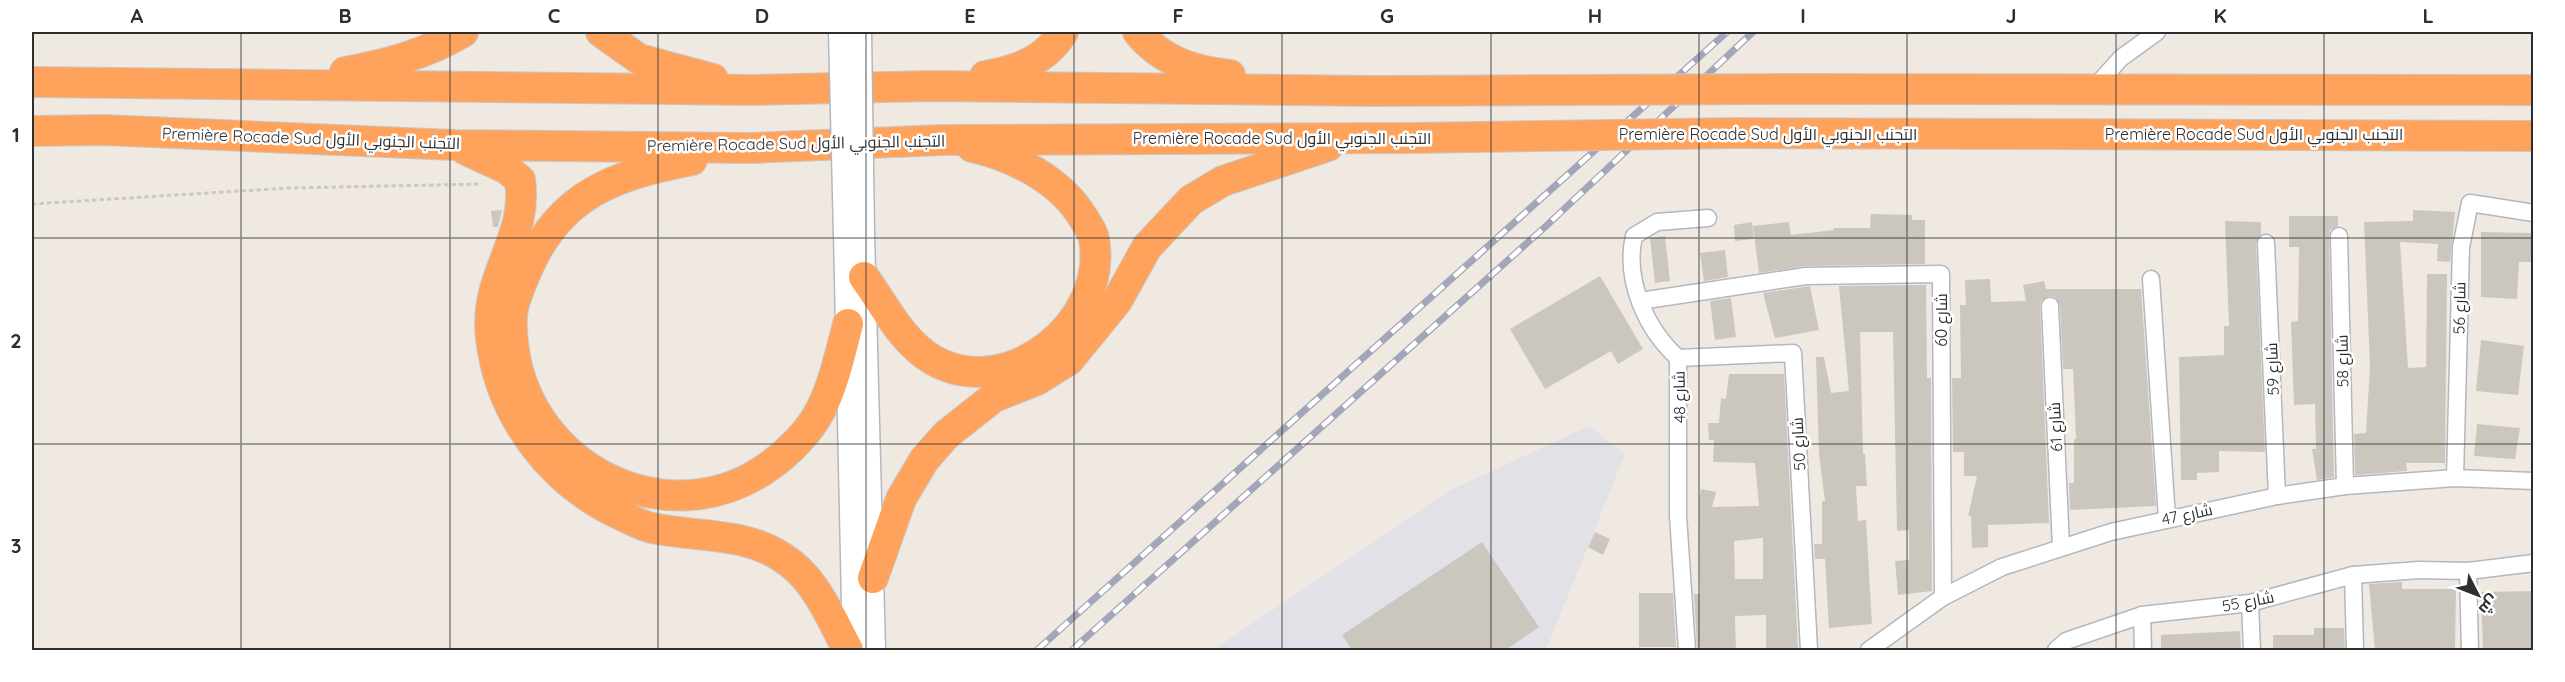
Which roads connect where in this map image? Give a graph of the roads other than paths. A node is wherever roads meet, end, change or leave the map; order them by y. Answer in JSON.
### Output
{"nodes":[{"id":1,"x":463,"y":32,"type":"edge"},
{"id":2,"x":601,"y":32,"type":"edge"},
{"id":3,"x":840,"y":32,"type":"edge"},
{"id":4,"x":860,"y":32,"type":"edge"},
{"id":5,"x":1063,"y":32,"type":"edge"},
{"id":6,"x":1138,"y":32,"type":"edge"},
{"id":7,"x":2157,"y":32,"type":"edge"},
{"id":8,"x":32,"y":82,"type":"edge"},
{"id":9,"x":277,"y":84,"type":"junction"},
{"id":10,"x":933,"y":86,"type":"junction"},
{"id":11,"x":2094,"y":88,"type":"junction"},
{"id":12,"x":753,"y":90,"type":"junction"},
{"id":13,"x":2534,"y":90,"type":"edge"},
{"id":14,"x":1373,"y":91,"type":"junction"},
{"id":15,"x":32,"y":131,"type":"edge"},
{"id":16,"x":2534,"y":136,"type":"edge"},
{"id":17,"x":1345,"y":138,"type":"junction"},
{"id":18,"x":943,"y":140,"type":"junction"},
{"id":19,"x":455,"y":145,"type":"junction"},
{"id":20,"x":751,"y":148,"type":"junction"},
{"id":21,"x":2534,"y":213,"type":"edge"},
{"id":22,"x":1708,"y":218,"type":"dead end"},
{"id":23,"x":854,"y":234,"type":"junction"},
{"id":24,"x":2339,"y":236,"type":"dead end"},
{"id":25,"x":2266,"y":243,"type":"dead end"},
{"id":26,"x":864,"y":277,"type":"junction"},
{"id":27,"x":2151,"y":279,"type":"dead end"},
{"id":28,"x":1640,"y":301,"type":"junction"},
{"id":29,"x":2050,"y":306,"type":"dead end"},
{"id":30,"x":848,"y":324,"type":"junction"},
{"id":31,"x":1678,"y":358,"type":"junction"},
{"id":32,"x":2456,"y":478,"type":"junction"},
{"id":33,"x":2534,"y":481,"type":"edge"},
{"id":34,"x":2345,"y":486,"type":"junction"},
{"id":35,"x":2277,"y":496,"type":"junction"},
{"id":36,"x":2167,"y":518,"type":"junction"},
{"id":37,"x":2061,"y":548,"type":"junction"},
{"id":38,"x":2534,"y":563,"type":"edge"},
{"id":39,"x":2468,"y":571,"type":"junction"},
{"id":40,"x":2352,"y":575,"type":"junction"},
{"id":41,"x":873,"y":578,"type":"junction"},
{"id":42,"x":1943,"y":597,"type":"junction"},
{"id":43,"x":2250,"y":603,"type":"junction"},
{"id":44,"x":2142,"y":615,"type":"junction"},
{"id":45,"x":848,"y":651,"type":"edge"},
{"id":46,"x":854,"y":651,"type":"edge"},
{"id":47,"x":874,"y":651,"type":"edge"},
{"id":48,"x":1687,"y":651,"type":"edge"},
{"id":49,"x":1809,"y":651,"type":"edge"},
{"id":50,"x":1869,"y":651,"type":"edge"},
{"id":51,"x":2056,"y":651,"type":"edge"},
{"id":52,"x":2143,"y":651,"type":"edge"},
{"id":53,"x":2252,"y":651,"type":"edge"},
{"id":54,"x":2355,"y":651,"type":"edge"},
{"id":55,"x":2470,"y":651,"type":"edge"}],
"edges":[{"from":1,"to":9,"type":"highway"},
{"from":2,"to":12,"type":"highway"},
{"from":3,"to":23,"type":"main road","bridge":true},
{"from":4,"to":23,"type":"main road","bridge":true},
{"from":5,"to":10,"type":"highway"},
{"from":6,"to":14,"type":"highway"},
{"from":7,"to":11,"type":"street"},
{"from":8,"to":9,"type":"highway"},
{"from":9,"to":12,"type":"highway"},
{"from":10,"to":12,"type":"highway"},
{"from":10,"to":14,"type":"highway"},
{"from":11,"to":13,"type":"highway"},
{"from":11,"to":14,"type":"highway","bridge":true},
{"from":15,"to":19,"type":"highway","name":"Première Rocade Sud التجنب الجنوبي الأول"},
{"from":16,"to":17,"type":"highway","name":"Première Rocade Sud التجنب الجنوبي الأول","bridge":true},
{"from":17,"to":18,"type":"highway","name":"Première Rocade Sud التجنب الجنوبي الأول"},
{"from":17,"to":41,"type":"highway"},
{"from":18,"to":20,"type":"highway","name":"Première Rocade Sud التجنب الجنوبي الأول"},
{"from":18,"to":26,"type":"highway"},
{"from":19,"to":20,"type":"highway","name":"Première Rocade Sud التجنب الجنوبي الأول"},
{"from":19,"to":45,"type":"highway"},
{"from":20,"to":30,"type":"highway"},
{"from":21,"to":32,"type":"street","name":"شارع 56"},
{"from":22,"to":28,"type":"street","name":"شارع 48"},
{"from":23,"to":26,"type":"main road"},
{"from":23,"to":30,"type":"main road"},
{"from":24,"to":34,"type":"street","name":"شارع 58"},
{"from":25,"to":35,"type":"street","name":"شارع 59"},
{"from":26,"to":41,"type":"main road"},
{"from":27,"to":36,"type":"street"},
{"from":28,"to":31,"type":"street","name":"شارع 48"},
{"from":28,"to":42,"type":"street","name":"شارع 60"},
{"from":29,"to":37,"type":"street","name":"شارع 61"},
{"from":30,"to":46,"type":"main road"},
{"from":31,"to":48,"type":"street","name":"شارع 48"},
{"from":31,"to":49,"type":"street","name":"شارع 50"},
{"from":32,"to":33,"type":"street","name":"شارع 47"},
{"from":32,"to":34,"type":"street","name":"شارع 47"},
{"from":34,"to":35,"type":"street","name":"شارع 47"},
{"from":35,"to":36,"type":"street","name":"شارع 47"},
{"from":36,"to":37,"type":"street","name":"شارع 47"},
{"from":37,"to":42,"type":"street","name":"شارع 47"},
{"from":38,"to":39,"type":"street"},
{"from":39,"to":40,"type":"street","name":"شارع 55"},
{"from":39,"to":55,"type":"street"},
{"from":40,"to":43,"type":"street","name":"شارع 55"},
{"from":40,"to":54,"type":"street"},
{"from":41,"to":47,"type":"main road"},
{"from":42,"to":50,"type":"street","name":"شارع 47"},
{"from":43,"to":44,"type":"street","name":"شارع 55"},
{"from":43,"to":53,"type":"street"},
{"from":44,"to":51,"type":"street","name":"شارع 55"},
{"from":44,"to":52,"type":"street"}]}
